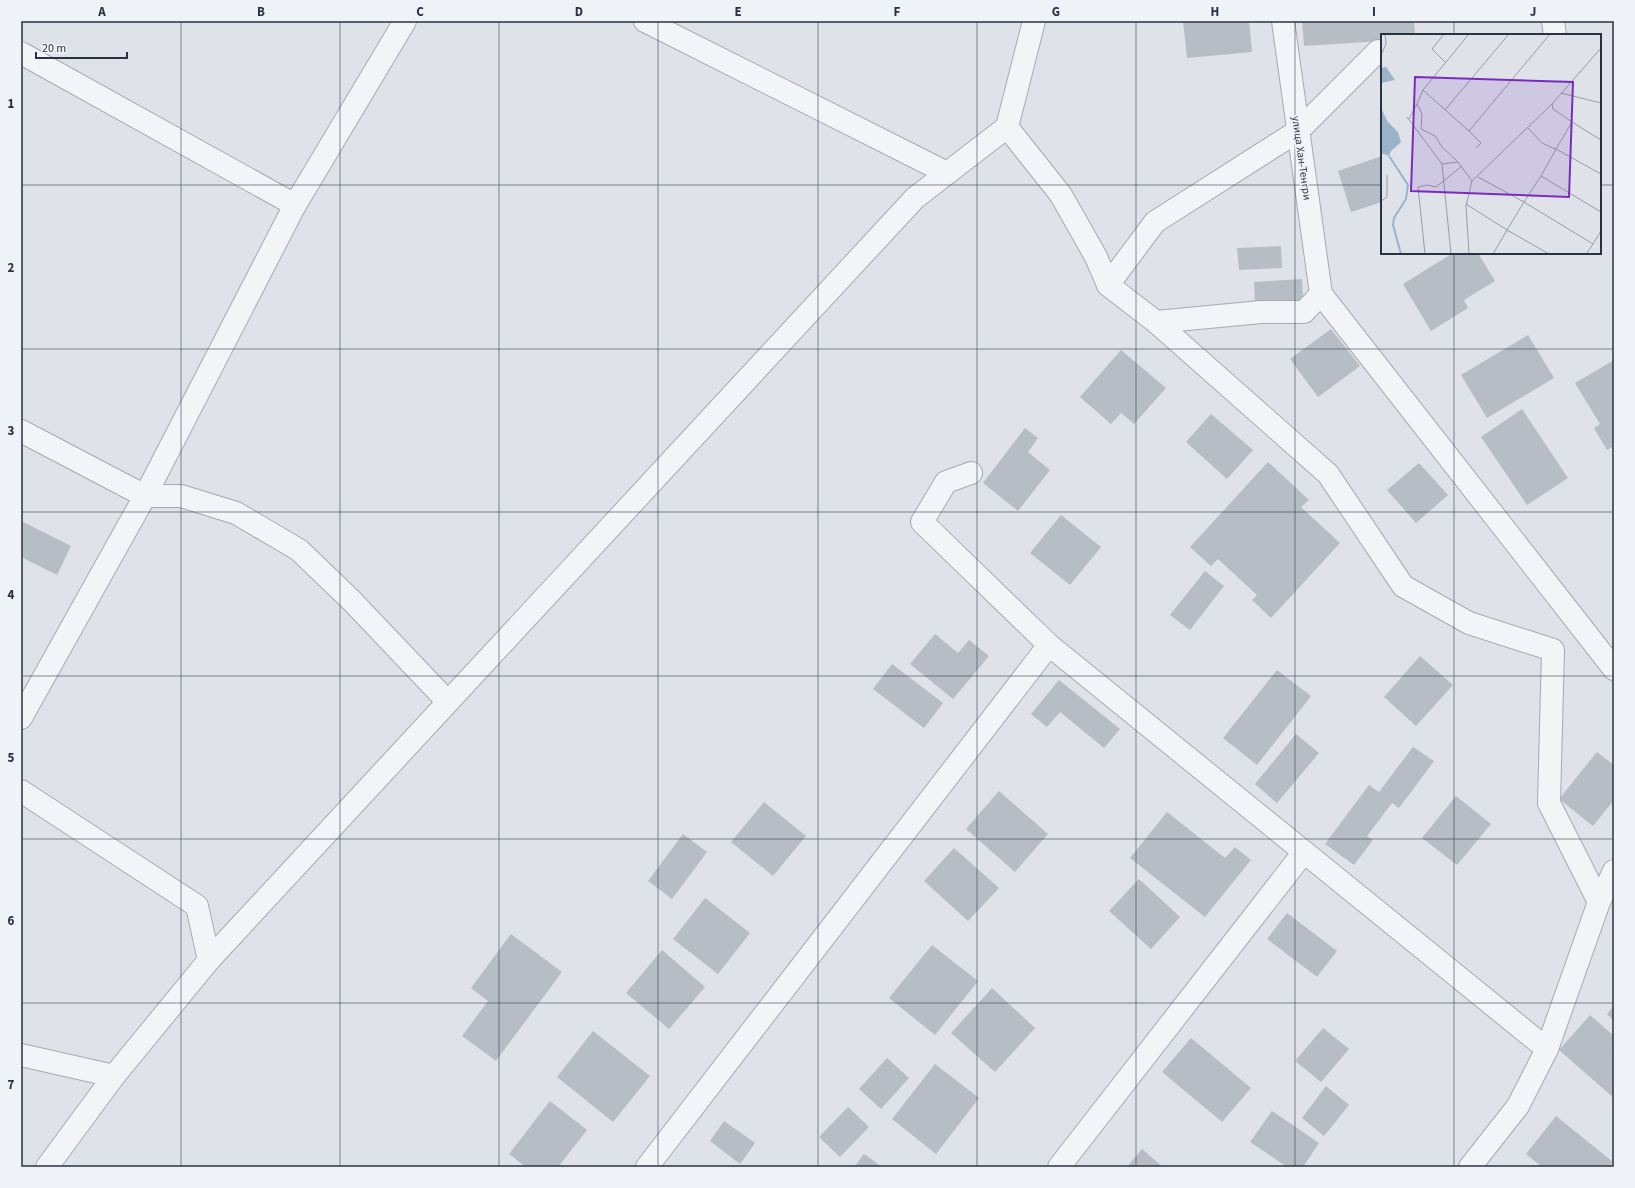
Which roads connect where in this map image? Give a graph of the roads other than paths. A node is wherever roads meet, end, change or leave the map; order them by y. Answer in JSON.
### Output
{"nodes":[{"id":1,"x":405,"y":21,"type":"edge"},
{"id":2,"x":645,"y":21,"type":"edge"},
{"id":3,"x":1034,"y":21,"type":"edge"},
{"id":4,"x":1283,"y":21,"type":"edge"},
{"id":5,"x":1553,"y":21,"type":"edge"},
{"id":6,"x":1555,"y":34,"type":"edge"},
{"id":7,"x":1381,"y":52,"type":"edge"},
{"id":8,"x":21,"y":53,"type":"edge"},
{"id":9,"x":1007,"y":127,"type":"junction"},
{"id":10,"x":1298,"y":131,"type":"junction"},
{"id":11,"x":947,"y":173,"type":"junction"},
{"id":12,"x":295,"y":205,"type":"junction"},
{"id":13,"x":1108,"y":285,"type":"junction"},
{"id":14,"x":1320,"y":294,"type":"junction"},
{"id":15,"x":1156,"y":322,"type":"junction"},
{"id":16,"x":21,"y":431,"type":"edge"},
{"id":17,"x":972,"y":473,"type":"dead end"},
{"id":18,"x":145,"y":496,"type":"junction"},
{"id":19,"x":1049,"y":645,"type":"junction"},
{"id":20,"x":1614,"y":669,"type":"edge"},
{"id":21,"x":448,"y":702,"type":"junction"},
{"id":22,"x":21,"y":718,"type":"edge"},
{"id":23,"x":21,"y":791,"type":"edge"},
{"id":24,"x":1304,"y":852,"type":"junction"},
{"id":25,"x":1614,"y":871,"type":"edge"},
{"id":26,"x":1599,"y":902,"type":"junction"},
{"id":27,"x":209,"y":960,"type":"junction"},
{"id":28,"x":1547,"y":1049,"type":"junction"},
{"id":29,"x":21,"y":1055,"type":"edge"},
{"id":30,"x":114,"y":1076,"type":"junction"},
{"id":31,"x":47,"y":1167,"type":"edge"},
{"id":32,"x":647,"y":1167,"type":"edge"},
{"id":33,"x":1059,"y":1167,"type":"edge"},
{"id":34,"x":1470,"y":1167,"type":"edge"}],
"edges":[{"from":1,"to":12,"type":"street"},
{"from":2,"to":11,"type":"street"},
{"from":3,"to":9,"type":"street"},
{"from":4,"to":10,"type":"street","name":"улица Хан-Тенгри"},
{"from":5,"to":6,"type":"street"},
{"from":7,"to":10,"type":"street"},
{"from":8,"to":12,"type":"street"},
{"from":9,"to":11,"type":"street"},
{"from":9,"to":13,"type":"street"},
{"from":10,"to":13,"type":"street"},
{"from":10,"to":14,"type":"street","name":"улица Хан-Тенгри"},
{"from":11,"to":21,"type":"street"},
{"from":12,"to":18,"type":"street"},
{"from":13,"to":15,"type":"street"},
{"from":14,"to":15,"type":"street"},
{"from":14,"to":20,"type":"street"},
{"from":15,"to":26,"type":"street"},
{"from":16,"to":18,"type":"street"},
{"from":17,"to":19,"type":"street"},
{"from":18,"to":21,"type":"street"},
{"from":18,"to":22,"type":"street"},
{"from":19,"to":24,"type":"street"},
{"from":19,"to":32,"type":"street"},
{"from":21,"to":27,"type":"street"},
{"from":23,"to":27,"type":"street"},
{"from":24,"to":28,"type":"street"},
{"from":24,"to":33,"type":"street"},
{"from":25,"to":26,"type":"street"},
{"from":26,"to":28,"type":"street"},
{"from":27,"to":30,"type":"street"},
{"from":28,"to":34,"type":"street"},
{"from":29,"to":30,"type":"street"},
{"from":30,"to":31,"type":"street"}]}
